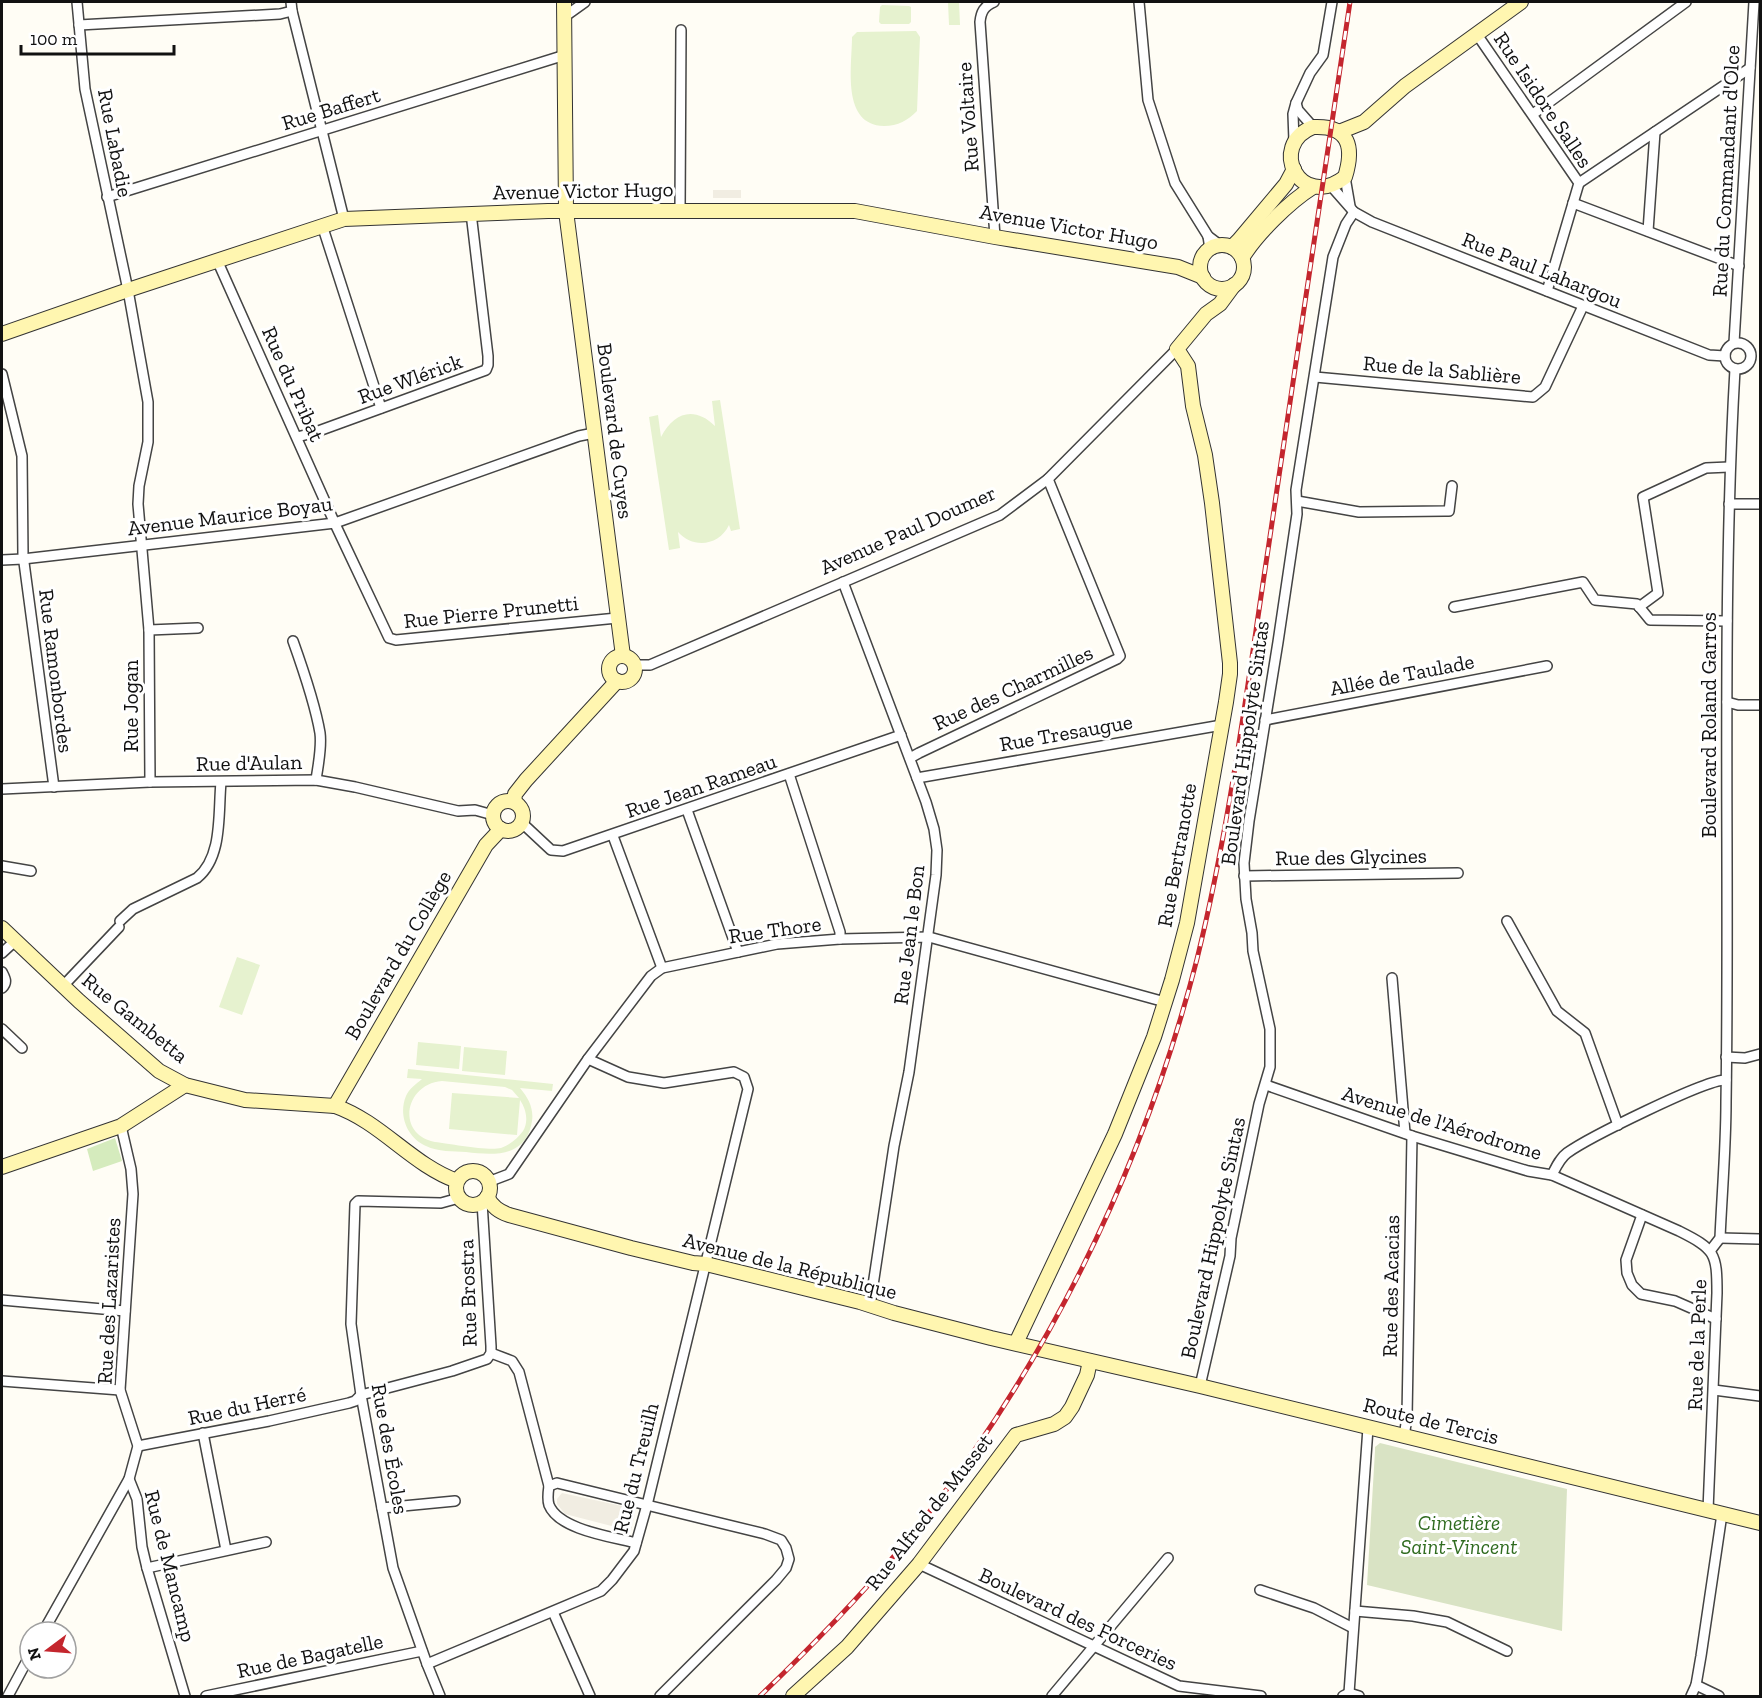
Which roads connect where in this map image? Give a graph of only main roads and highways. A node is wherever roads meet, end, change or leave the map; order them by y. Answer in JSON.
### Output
{"nodes":[{"id":1,"x":564,"y":2,"type":"edge"},
{"id":2,"x":1521,"y":2,"type":"edge"},
{"id":3,"x":1364,"y":122,"type":"junction"},
{"id":4,"x":1339,"y":132,"type":"junction"},
{"id":5,"x":1350,"y":149,"type":"junction"},
{"id":6,"x":1294,"y":169,"type":"junction"},
{"id":7,"x":1313,"y":187,"type":"junction"},
{"id":8,"x":566,"y":211,"type":"junction"},
{"id":9,"x":1214,"y":247,"type":"junction"},
{"id":10,"x":1242,"y":258,"type":"junction"},
{"id":11,"x":1178,"y":267,"type":"junction"},
{"id":12,"x":1207,"y":282,"type":"junction"},
{"id":13,"x":1234,"y":285,"type":"junction"},
{"id":14,"x":1206,"y":314,"type":"junction"},
{"id":15,"x":2,"y":334,"type":"edge"},
{"id":16,"x":1176,"y":349,"type":"joint"},
{"id":17,"x":629,"y":661,"type":"junction"},
{"id":18,"x":616,"y":681,"type":"junction"},
{"id":19,"x":514,"y":802,"type":"junction"},
{"id":20,"x":501,"y":829,"type":"junction"},
{"id":21,"x":2,"y":928,"type":"edge"},
{"id":22,"x":185,"y":1084,"type":"junction"},
{"id":23,"x":335,"y":1106,"type":"junction"},
{"id":24,"x":2,"y":1167,"type":"edge"},
{"id":25,"x":458,"y":1181,"type":"junction"},
{"id":26,"x":484,"y":1200,"type":"junction"},
{"id":27,"x":1016,"y":1343,"type":"junction"},
{"id":28,"x":1090,"y":1360,"type":"junction"},
{"id":29,"x":1761,"y":1523,"type":"edge"},
{"id":30,"x":793,"y":1696,"type":"edge"}],
"edges":[{"from":1,"to":8,"type":"main road","name":"Boulevard de Cuyes"},
{"from":2,"to":3,"type":"main road"},
{"from":3,"to":4,"type":"main road"},
{"from":3,"to":5,"type":"main road"},
{"from":4,"to":5,"type":"main road"},
{"from":4,"to":6,"type":"main road"},
{"from":5,"to":7,"type":"main road"},
{"from":6,"to":7,"type":"main road"},
{"from":6,"to":9,"type":"main road","name":"Avenue Victor Hugo"},
{"from":7,"to":10,"type":"main road"},
{"from":8,"to":11,"type":"main road","name":"Avenue Victor Hugo"},
{"from":8,"to":15,"type":"main road","name":"Avenue Victor Hugo"},
{"from":8,"to":17,"type":"main road","name":"Boulevard de Cuyes"},
{"from":9,"to":10,"type":"main road"},
{"from":9,"to":11,"type":"main road","name":"Avenue Victor Hugo"},
{"from":9,"to":12,"type":"main road"},
{"from":10,"to":13,"type":"main road"},
{"from":11,"to":12,"type":"main road","name":"Avenue Victor Hugo"},
{"from":12,"to":13,"type":"main road"},
{"from":12,"to":14,"type":"main road"},
{"from":13,"to":14,"type":"main road","name":"Avenue Paul Doumer"},
{"from":14,"to":16,"type":"main road","name":"Avenue Paul Doumer"},
{"from":16,"to":27,"type":"main road","name":"Rue Bertranotte"},
{"from":17,"to":18,"type":"main road"},
{"from":17,"to":18,"type":"main road"},
{"from":18,"to":19,"type":"main road"},
{"from":19,"to":20,"type":"main road"},
{"from":19,"to":20,"type":"main road"},
{"from":20,"to":23,"type":"main road","name":"Boulevard du Collège"},
{"from":21,"to":22,"type":"main road","name":"Rue Gambetta"},
{"from":22,"to":23,"type":"main road","name":"Rue Gambetta"},
{"from":22,"to":24,"type":"main road"},
{"from":23,"to":25,"type":"main road"},
{"from":25,"to":26,"type":"main road"},
{"from":25,"to":26,"type":"main road"},
{"from":26,"to":27,"type":"main road","name":"Avenue de la République"},
{"from":27,"to":28,"type":"main road","name":"Avenue de la République"},
{"from":28,"to":29,"type":"main road","name":"Route de Tercis"},
{"from":28,"to":30,"type":"main road","name":"Rue Alfred de Musset"}]}
